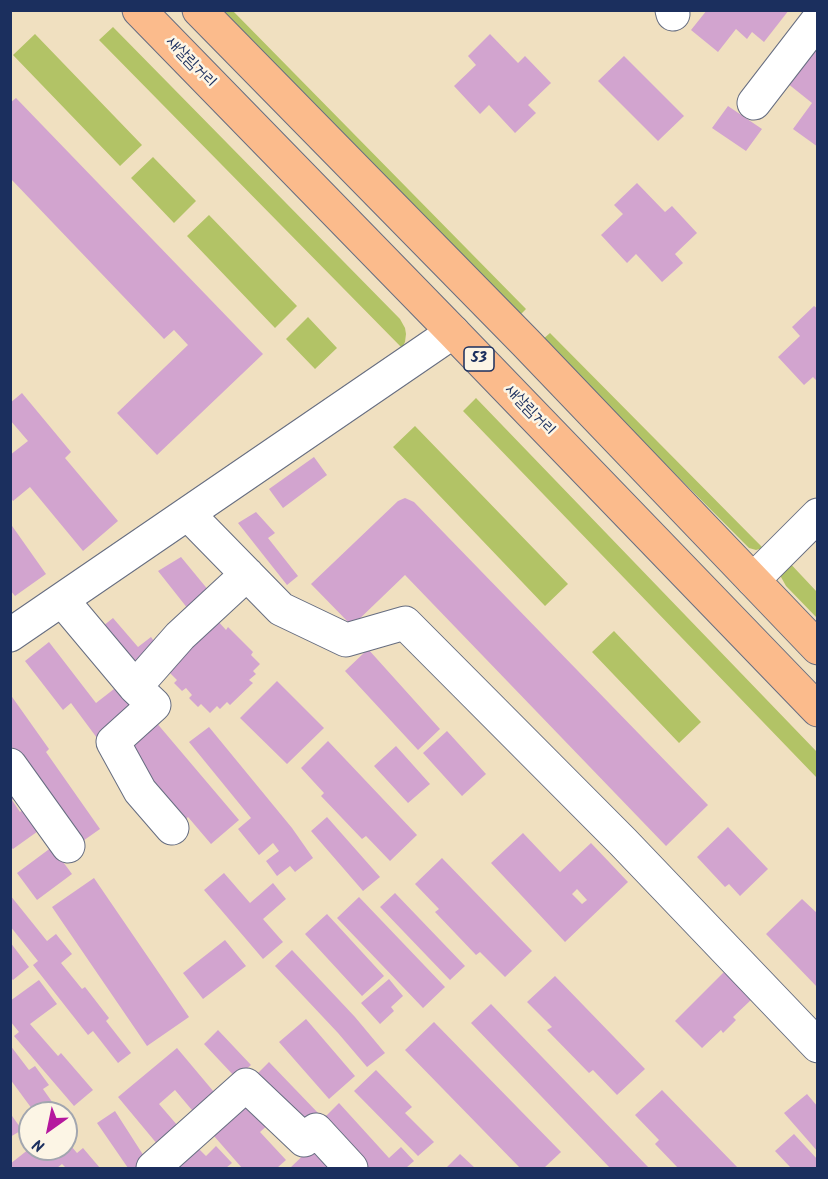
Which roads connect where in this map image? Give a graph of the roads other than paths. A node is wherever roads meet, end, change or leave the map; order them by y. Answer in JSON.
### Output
{"nodes":[{"id":1,"x":138,"y":10,"type":"edge"},
{"id":2,"x":199,"y":10,"type":"edge"},
{"id":3,"x":818,"y":20,"type":"edge"},
{"id":4,"x":754,"y":103,"type":"dead end"},
{"id":5,"x":453,"y":332,"type":"junction"},
{"id":6,"x":188,"y":514,"type":"junction"},
{"id":7,"x":818,"y":514,"type":"edge"},
{"id":8,"x":247,"y":574,"type":"junction"},
{"id":9,"x":753,"y":580,"type":"junction"},
{"id":10,"x":62,"y":600,"type":"junction"},
{"id":11,"x":10,"y":635,"type":"edge"},
{"id":12,"x":818,"y":648,"type":"edge"},
{"id":13,"x":135,"y":687,"type":"junction"},
{"id":14,"x":818,"y":710,"type":"edge"},
{"id":15,"x":10,"y":765,"type":"edge"},
{"id":16,"x":172,"y":828,"type":"dead end"},
{"id":17,"x":68,"y":846,"type":"dead end"},
{"id":18,"x":818,"y":1046,"type":"edge"},
{"id":19,"x":153,"y":1168,"type":"edge"},
{"id":20,"x":351,"y":1168,"type":"edge"}],
"edges":[{"from":1,"to":5,"type":"main road","name":"새살림거리","number":"53"},
{"from":2,"to":9,"type":"main road"},
{"from":3,"to":4,"type":"street"},
{"from":5,"to":6,"type":"street"},
{"from":5,"to":14,"type":"main road","name":"새살림거리","number":"53"},
{"from":6,"to":8,"type":"street"},
{"from":6,"to":10,"type":"street"},
{"from":7,"to":9,"type":"street"},
{"from":8,"to":13,"type":"street"},
{"from":8,"to":18,"type":"street"},
{"from":9,"to":12,"type":"main road"},
{"from":10,"to":11,"type":"street"},
{"from":10,"to":13,"type":"street"},
{"from":13,"to":16,"type":"street"},
{"from":15,"to":17,"type":"street"},
{"from":19,"to":20,"type":"street"}]}
